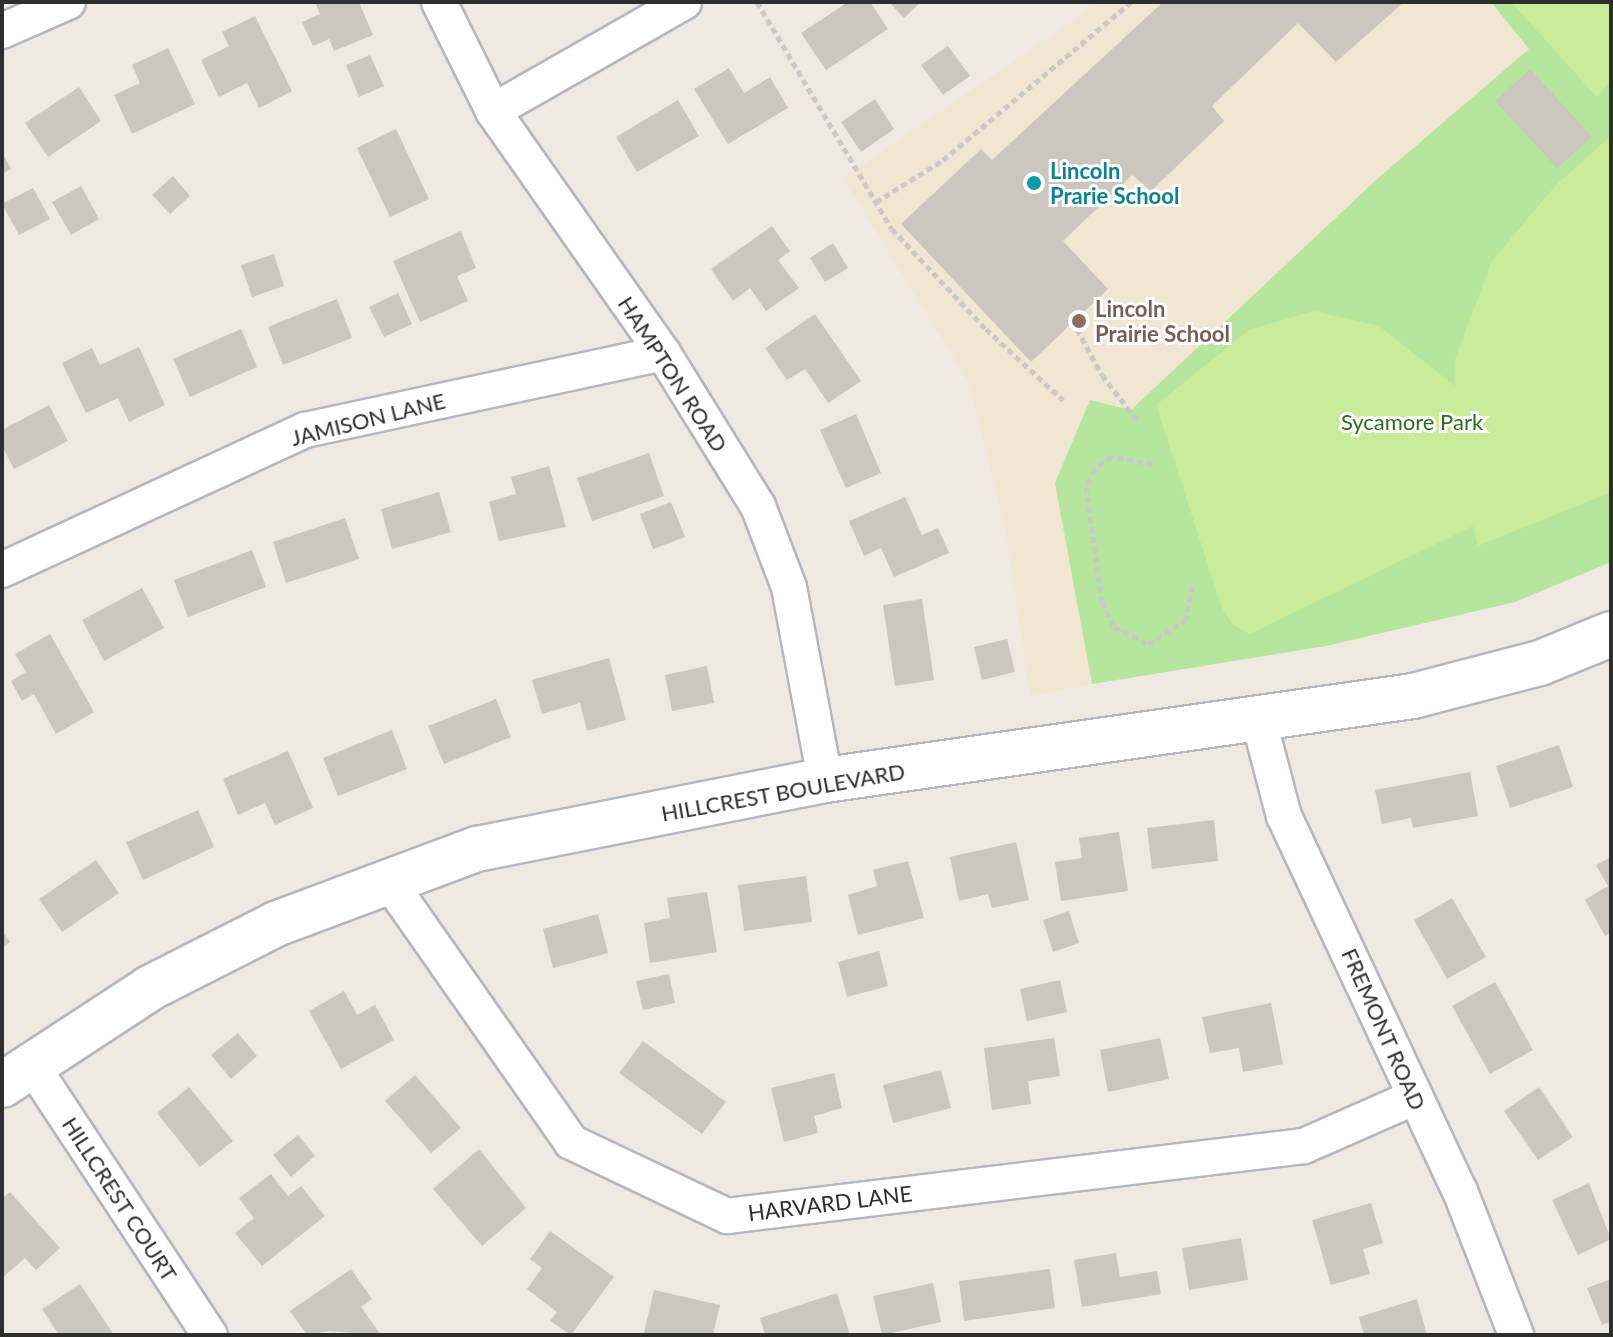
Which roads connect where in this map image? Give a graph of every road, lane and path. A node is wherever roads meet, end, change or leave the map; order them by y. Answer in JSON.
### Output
{"nodes":[{"id":1,"x":68,"y":2,"type":"edge"},
{"id":2,"x":439,"y":2,"type":"edge"},
{"id":3,"x":684,"y":2,"type":"edge"},
{"id":4,"x":757,"y":2,"type":"edge"},
{"id":5,"x":1131,"y":2,"type":"edge"},
{"id":6,"x":2,"y":31,"type":"edge"},
{"id":7,"x":493,"y":111,"type":"junction"},
{"id":8,"x":876,"y":202,"type":"junction"},
{"id":9,"x":1077,"y":329,"type":"dead end"},
{"id":10,"x":663,"y":353,"type":"junction"},
{"id":11,"x":1063,"y":400,"type":"dead end"},
{"id":12,"x":1137,"y":420,"type":"dead end"},
{"id":13,"x":1153,"y":464,"type":"dead end"},
{"id":14,"x":2,"y":570,"type":"edge"},
{"id":15,"x":1192,"y":587,"type":"dead end"},
{"id":16,"x":1611,"y":634,"type":"edge"},
{"id":17,"x":1259,"y":721,"type":"junction"},
{"id":18,"x":825,"y":780,"type":"junction"},
{"id":19,"x":387,"y":879,"type":"junction"},
{"id":20,"x":16,"y":1074,"type":"edge"},
{"id":21,"x":1413,"y":1098,"type":"junction"},
{"id":22,"x":210,"y":1335,"type":"edge"},
{"id":23,"x":1516,"y":1335,"type":"edge"}],
"edges":[{"from":1,"to":6,"type":"street"},
{"from":2,"to":7,"type":"street","name":"HAMPTON ROAD"},
{"from":3,"to":7,"type":"street"},
{"from":4,"to":8,"type":"path"},
{"from":5,"to":8,"type":"path"},
{"from":7,"to":10,"type":"street","name":"HAMPTON ROAD"},
{"from":8,"to":11,"type":"path"},
{"from":9,"to":12,"type":"path"},
{"from":10,"to":14,"type":"street","name":"JAMISON LANE"},
{"from":10,"to":18,"type":"street","name":"HAMPTON ROAD"},
{"from":13,"to":15,"type":"path"},
{"from":16,"to":17,"type":"street","name":"HILLCREST BOULEVARD"},
{"from":17,"to":18,"type":"street","name":"HILLCREST BOULEVARD"},
{"from":17,"to":21,"type":"street","name":"FREMONT ROAD"},
{"from":18,"to":19,"type":"street","name":"HILLCREST BOULEVARD"},
{"from":19,"to":20,"type":"street","name":"HILLCREST BOULEVARD"},
{"from":19,"to":21,"type":"street","name":"HARVARD LANE"},
{"from":20,"to":22,"type":"street","name":"HILLCREST COURT"},
{"from":21,"to":23,"type":"street","name":"FREMONT ROAD"}]}
